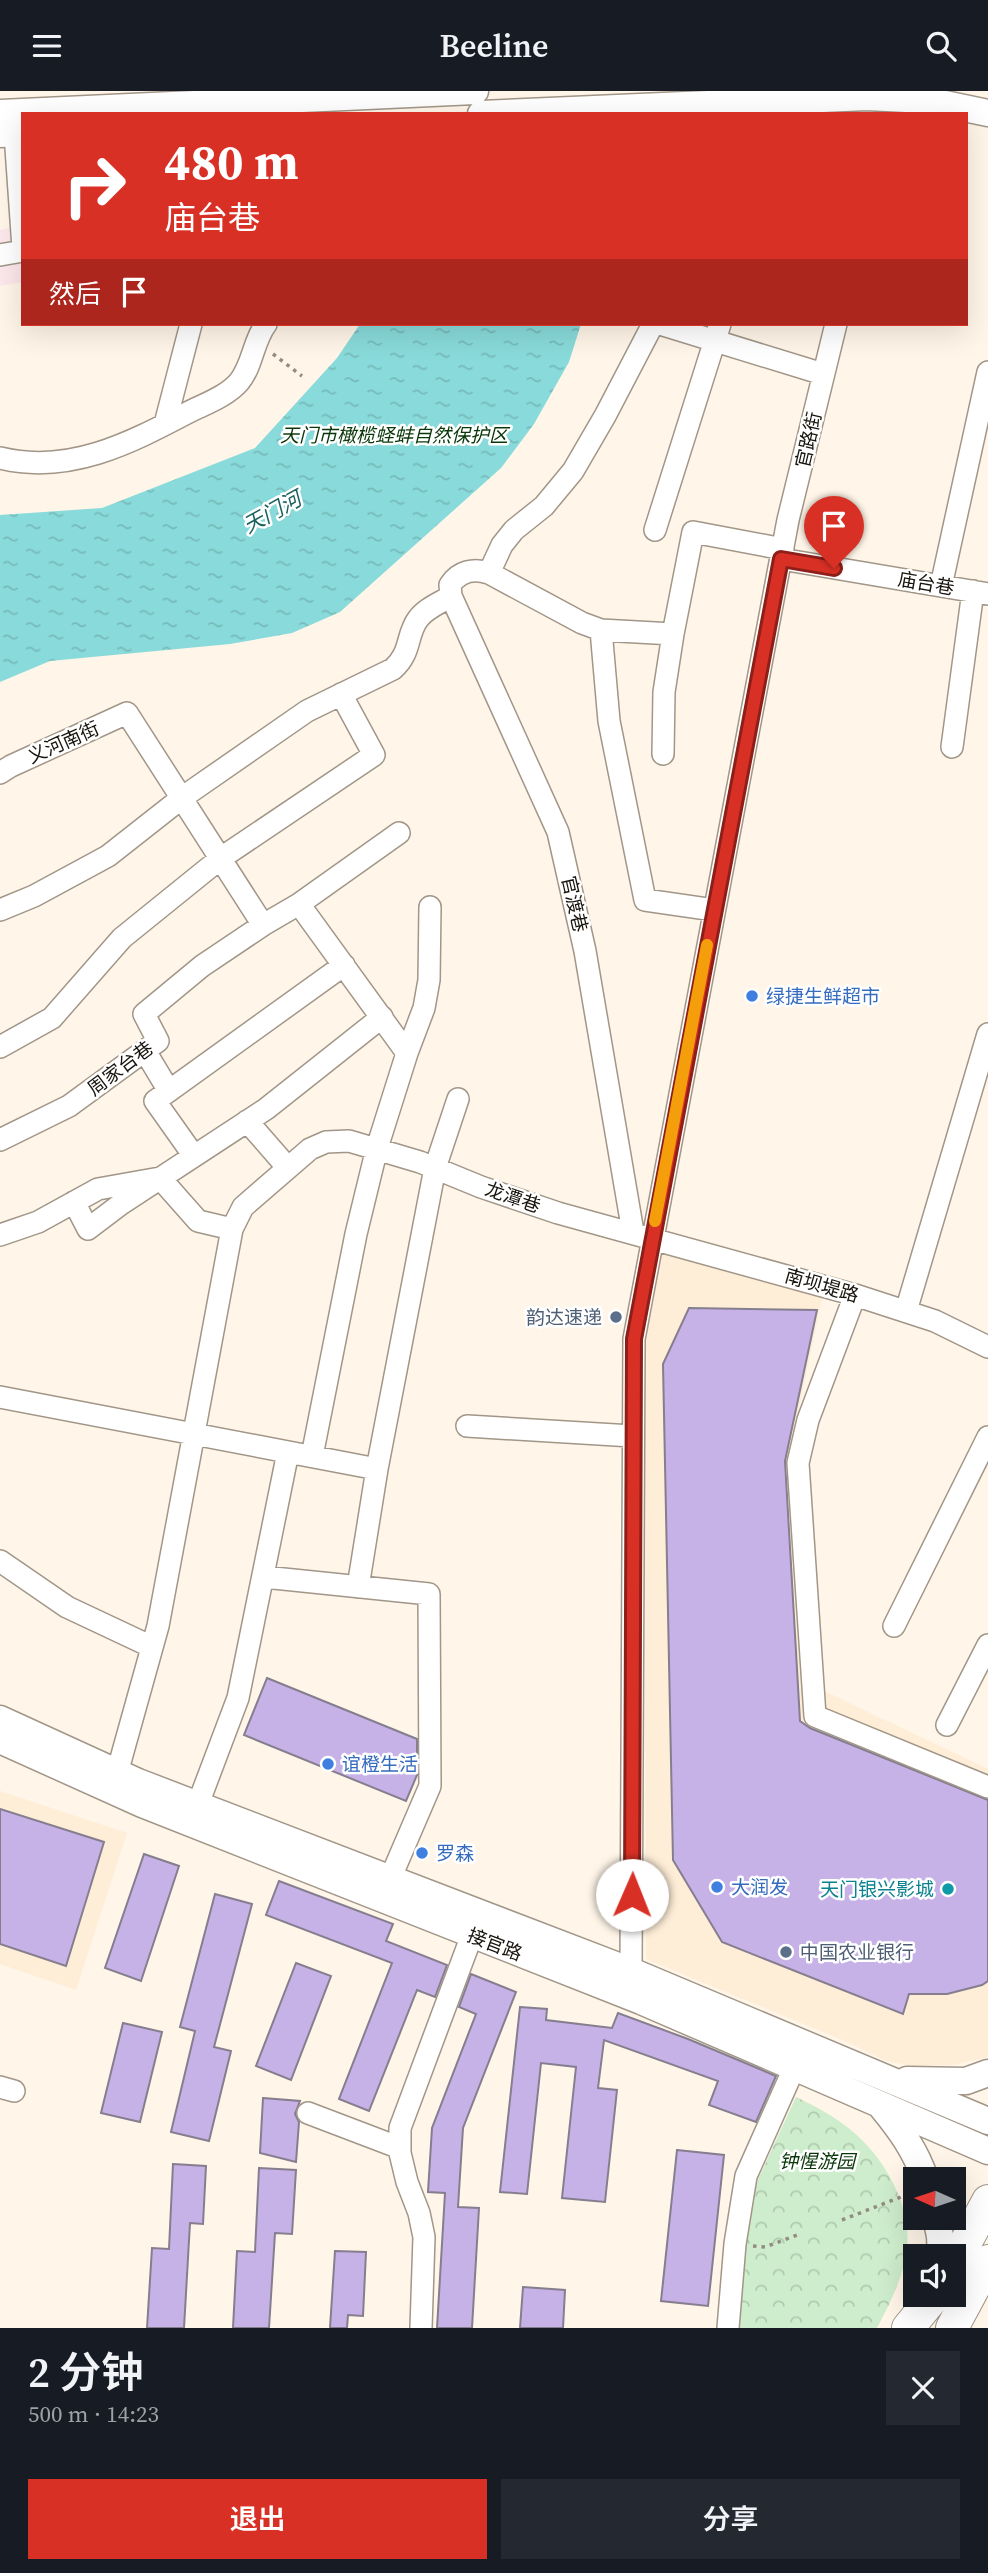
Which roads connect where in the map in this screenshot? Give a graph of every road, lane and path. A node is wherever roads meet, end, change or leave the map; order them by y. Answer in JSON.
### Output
{"nodes":[{"id":1,"x":475,"y":91,"type":"edge"},
{"id":2,"x":331,"y":95,"type":"edge"},
{"id":3,"x":893,"y":101,"type":"edge"},
{"id":4,"x":170,"y":112,"type":"edge"},
{"id":5,"x":524,"y":112,"type":"edge"},
{"id":6,"x":988,"y":113,"type":"edge"},
{"id":7,"x":9,"y":129,"type":"edge"},
{"id":8,"x":21,"y":233,"type":"edge"},
{"id":9,"x":21,"y":250,"type":"edge"},
{"id":10,"x":0,"y":255,"type":"edge"},
{"id":11,"x":190,"y":326,"type":"edge"},
{"id":12,"x":265,"y":326,"type":"edge"},
{"id":13,"x":652,"y":326,"type":"edge"},
{"id":14,"x":674,"y":326,"type":"edge"},
{"id":15,"x":835,"y":326,"type":"edge"},
{"id":16,"x":717,"y":332,"type":"edge"},
{"id":17,"x":266,"y":348,"type":"dead end"},
{"id":18,"x":988,"y":372,"type":"edge"},
{"id":19,"x":823,"y":375,"type":"junction"},
{"id":20,"x":302,"y":376,"type":"dead end"},
{"id":21,"x":165,"y":424,"type":"junction"},
{"id":22,"x":0,"y":457,"type":"edge"},
{"id":23,"x":656,"y":530,"type":"dead end"},
{"id":24,"x":782,"y":554,"type":"junction"},
{"id":25,"x":489,"y":573,"type":"junction"},
{"id":26,"x":941,"y":586,"type":"junction"},
{"id":27,"x":980,"y":593,"type":"edge"},
{"id":28,"x":452,"y":596,"type":"junction"},
{"id":29,"x":601,"y":630,"type":"junction"},
{"id":30,"x":673,"y":634,"type":"junction"},
{"id":31,"x":341,"y":694,"type":"junction"},
{"id":32,"x":953,"y":747,"type":"dead end"},
{"id":33,"x":663,"y":754,"type":"dead end"},
{"id":34,"x":0,"y":773,"type":"edge"},
{"id":35,"x":183,"y":797,"type":"junction"},
{"id":36,"x":399,"y":833,"type":"dead end"},
{"id":37,"x":221,"y":858,"type":"junction"},
{"id":38,"x":299,"y":904,"type":"junction"},
{"id":39,"x":430,"y":907,"type":"dead end"},
{"id":40,"x":0,"y":910,"type":"edge"},
{"id":41,"x":714,"y":910,"type":"junction"},
{"id":42,"x":263,"y":925,"type":"junction"},
{"id":43,"x":344,"y":965,"type":"junction"},
{"id":44,"x":382,"y":1017,"type":"junction"},
{"id":45,"x":988,"y":1034,"type":"edge"},
{"id":46,"x":0,"y":1047,"type":"edge"},
{"id":47,"x":145,"y":1051,"type":"junction"},
{"id":48,"x":407,"y":1053,"type":"junction"},
{"id":49,"x":169,"y":1091,"type":"junction"},
{"id":50,"x":458,"y":1099,"type":"dead end"},
{"id":51,"x":247,"y":1121,"type":"junction"},
{"id":52,"x":0,"y":1140,"type":"edge"},
{"id":53,"x":377,"y":1148,"type":"junction"},
{"id":54,"x":194,"y":1156,"type":"junction"},
{"id":55,"x":288,"y":1168,"type":"junction"},
{"id":56,"x":435,"y":1168,"type":"junction"},
{"id":57,"x":160,"y":1178,"type":"junction"},
{"id":58,"x":74,"y":1202,"type":"junction"},
{"id":59,"x":232,"y":1229,"type":"junction"},
{"id":60,"x":0,"y":1235,"type":"edge"},
{"id":61,"x":642,"y":1235,"type":"junction"},
{"id":62,"x":855,"y":1295,"type":"junction"},
{"id":63,"x":906,"y":1311,"type":"junction"},
{"id":64,"x":988,"y":1347,"type":"edge"},
{"id":65,"x":0,"y":1397,"type":"edge"},
{"id":66,"x":467,"y":1426,"type":"dead end"},
{"id":67,"x":194,"y":1434,"type":"junction"},
{"id":68,"x":632,"y":1436,"type":"junction"},
{"id":69,"x":988,"y":1437,"type":"edge"},
{"id":70,"x":288,"y":1452,"type":"junction"},
{"id":71,"x":312,"y":1457,"type":"junction"},
{"id":72,"x":377,"y":1469,"type":"junction"},
{"id":73,"x":0,"y":1561,"type":"edge"},
{"id":74,"x":264,"y":1577,"type":"junction"},
{"id":75,"x":358,"y":1587,"type":"junction"},
{"id":76,"x":894,"y":1626,"type":"dead end"},
{"id":77,"x":988,"y":1645,"type":"edge"},
{"id":78,"x":152,"y":1647,"type":"junction"},
{"id":79,"x":0,"y":1719,"type":"edge"},
{"id":80,"x":947,"y":1725,"type":"dead end"},
{"id":81,"x":0,"y":1740,"type":"edge"},
{"id":82,"x":117,"y":1773,"type":"junction"},
{"id":83,"x":988,"y":1787,"type":"edge"},
{"id":84,"x":198,"y":1804,"type":"junction"},
{"id":85,"x":390,"y":1879,"type":"junction"},
{"id":86,"x":472,"y":1935,"type":"junction"},
{"id":87,"x":631,"y":1971,"type":"junction"},
{"id":88,"x":795,"y":2066,"type":"junction"},
{"id":89,"x":988,"y":2073,"type":"edge"},
{"id":90,"x":883,"y":2091,"type":"junction"},
{"id":91,"x":308,"y":2113,"type":"dead end"},
{"id":92,"x":988,"y":2121,"type":"edge"},
{"id":93,"x":400,"y":2148,"type":"junction"},
{"id":94,"x":988,"y":2151,"type":"edge"},
{"id":95,"x":921,"y":2167,"type":"edge"},
{"id":96,"x":903,"y":2197,"type":"edge"},
{"id":97,"x":988,"y":2200,"type":"edge"},
{"id":98,"x":842,"y":2220,"type":"dead end"},
{"id":99,"x":797,"y":2235,"type":"dead end"},
{"id":100,"x":734,"y":2244,"type":"junction"},
{"id":101,"x":965,"y":2244,"type":"edge"},
{"id":102,"x":988,"y":2261,"type":"edge"},
{"id":103,"x":988,"y":2287,"type":"edge"},
{"id":104,"x":948,"y":2312,"type":"edge"},
{"id":105,"x":421,"y":2328,"type":"edge"},
{"id":106,"x":728,"y":2328,"type":"edge"},
{"id":107,"x":908,"y":2328,"type":"edge"},
{"id":108,"x":920,"y":2328,"type":"edge"}],
"edges":[{"from":1,"to":2,"type":"main road"},
{"from":2,"to":4,"type":"main road"},
{"from":3,"to":5,"type":"main road"},
{"from":3,"to":6,"type":"main road"},
{"from":7,"to":8,"type":"street"},
{"from":9,"to":10,"type":"street"},
{"from":11,"to":21,"type":"street"},
{"from":12,"to":21,"type":"street"},
{"from":13,"to":25,"type":"street"},
{"from":14,"to":16,"type":"street"},
{"from":15,"to":19,"type":"street","name":"官路街"},
{"from":16,"to":19,"type":"street"},
{"from":16,"to":23,"type":"street"},
{"from":17,"to":20,"type":"path"},
{"from":18,"to":26,"type":"street"},
{"from":19,"to":24,"type":"street","name":"官路街"},
{"from":21,"to":22,"type":"street"},
{"from":24,"to":26,"type":"street","name":"庙台巷"},
{"from":24,"to":30,"type":"street","name":"庙台巷"},
{"from":24,"to":41,"type":"street","name":"官路街"},
{"from":25,"to":28,"type":"street"},
{"from":25,"to":29,"type":"street"},
{"from":26,"to":27,"type":"street","name":"庙台巷"},
{"from":27,"to":32,"type":"street"},
{"from":28,"to":31,"type":"street"},
{"from":28,"to":61,"type":"street","name":"官渡巷"},
{"from":29,"to":30,"type":"street"},
{"from":29,"to":41,"type":"street"},
{"from":30,"to":33,"type":"street"},
{"from":31,"to":35,"type":"street"},
{"from":31,"to":37,"type":"street"},
{"from":34,"to":35,"type":"street","name":"义河南街"},
{"from":35,"to":37,"type":"street"},
{"from":35,"to":40,"type":"street"},
{"from":36,"to":38,"type":"street"},
{"from":37,"to":42,"type":"street"},
{"from":37,"to":46,"type":"street"},
{"from":38,"to":42,"type":"street"},
{"from":38,"to":43,"type":"street"},
{"from":39,"to":48,"type":"street"},
{"from":41,"to":61,"type":"street","name":"官路街"},
{"from":42,"to":47,"type":"street","name":"周家台巷"},
{"from":43,"to":44,"type":"street"},
{"from":43,"to":49,"type":"street"},
{"from":44,"to":48,"type":"street"},
{"from":44,"to":51,"type":"street"},
{"from":45,"to":63,"type":"street"},
{"from":47,"to":49,"type":"street"},
{"from":47,"to":52,"type":"street","name":"周家台巷"},
{"from":48,"to":53,"type":"street"},
{"from":49,"to":54,"type":"street"},
{"from":50,"to":56,"type":"street"},
{"from":51,"to":54,"type":"street"},
{"from":51,"to":55,"type":"street"},
{"from":53,"to":55,"type":"street","name":"龙潭巷"},
{"from":53,"to":56,"type":"street","name":"龙潭巷"},
{"from":53,"to":71,"type":"street"},
{"from":54,"to":57,"type":"street"},
{"from":55,"to":59,"type":"street","name":"龙潭巷"},
{"from":56,"to":61,"type":"street","name":"龙潭巷"},
{"from":56,"to":72,"type":"street"},
{"from":57,"to":58,"type":"street"},
{"from":57,"to":58,"type":"street"},
{"from":57,"to":59,"type":"street"},
{"from":58,"to":60,"type":"street"},
{"from":59,"to":67,"type":"street"},
{"from":61,"to":62,"type":"street","name":"南坝堤路"},
{"from":61,"to":68,"type":"street","name":"官路街"},
{"from":62,"to":63,"type":"street","name":"南坝堤路"},
{"from":62,"to":83,"type":"street"},
{"from":63,"to":64,"type":"street","name":"南坝堤路"},
{"from":65,"to":67,"type":"street"},
{"from":66,"to":68,"type":"street"},
{"from":67,"to":70,"type":"street"},
{"from":67,"to":78,"type":"street"},
{"from":68,"to":87,"type":"street","name":"官路街"},
{"from":69,"to":76,"type":"street"},
{"from":70,"to":71,"type":"street"},
{"from":70,"to":74,"type":"street"},
{"from":71,"to":72,"type":"street"},
{"from":72,"to":75,"type":"street"},
{"from":73,"to":78,"type":"street"},
{"from":74,"to":75,"type":"street"},
{"from":74,"to":84,"type":"street"},
{"from":75,"to":85,"type":"street"},
{"from":77,"to":80,"type":"street"},
{"from":78,"to":82,"type":"street"},
{"from":79,"to":82,"type":"main road","name":"接官路"},
{"from":81,"to":86,"type":"main road","name":"接官路"},
{"from":82,"to":84,"type":"main road","name":"接官路"},
{"from":84,"to":85,"type":"main road","name":"接官路"},
{"from":85,"to":87,"type":"main road","name":"接官路"},
{"from":86,"to":88,"type":"main road","name":"接官路"},
{"from":86,"to":93,"type":"street"},
{"from":87,"to":90,"type":"main road","name":"接官路"},
{"from":88,"to":90,"type":"main road","name":"接官路"},
{"from":88,"to":100,"type":"street"},
{"from":89,"to":90,"type":"main road"},
{"from":90,"to":92,"type":"main road","name":"接官路"},
{"from":90,"to":94,"type":"main road","name":"接官路"},
{"from":90,"to":95,"type":"main road"},
{"from":91,"to":93,"type":"street"},
{"from":93,"to":105,"type":"street"},
{"from":96,"to":98,"type":"path"},
{"from":97,"to":101,"type":"highway"},
{"from":99,"to":100,"type":"path"},
{"from":100,"to":106,"type":"street"},
{"from":102,"to":104,"type":"highway"},
{"from":103,"to":104,"type":"main road"},
{"from":104,"to":107,"type":"highway"},
{"from":104,"to":108,"type":"highway"}]}
